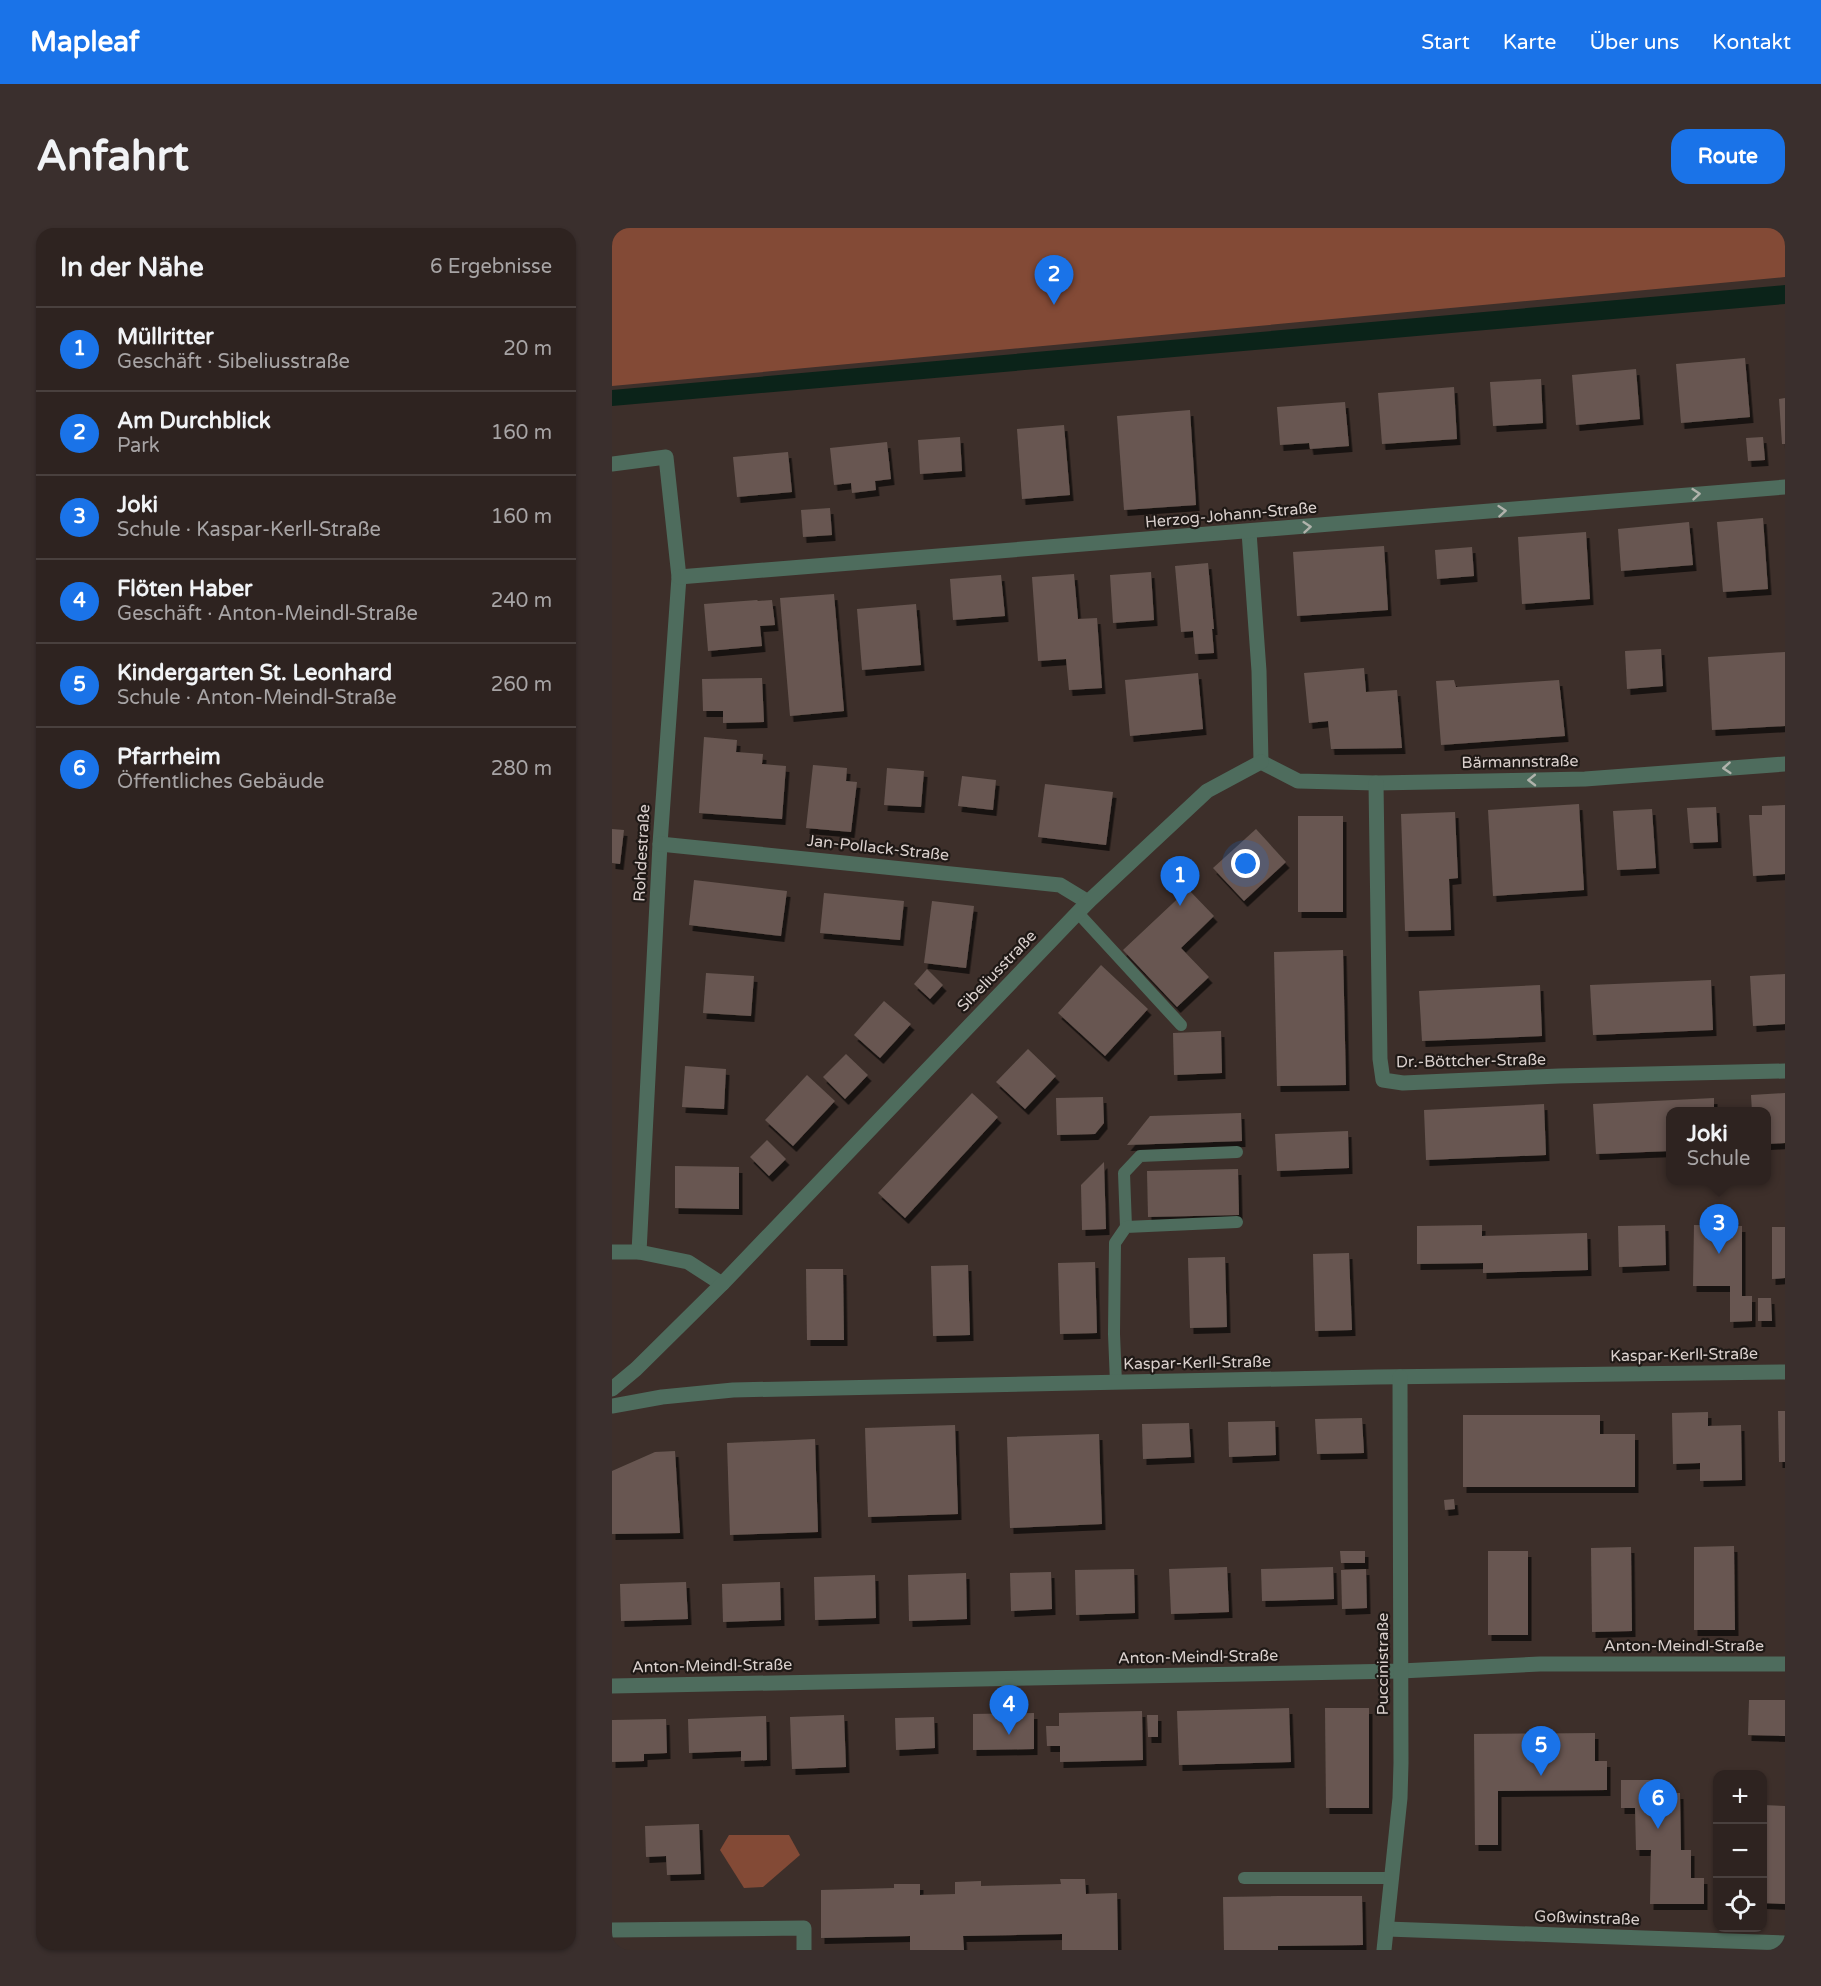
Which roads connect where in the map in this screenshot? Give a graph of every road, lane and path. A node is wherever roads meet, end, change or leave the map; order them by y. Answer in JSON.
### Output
{"nodes":[{"id":1,"x":612,"y":464,"type":"edge"},
{"id":2,"x":1785,"y":487,"type":"edge"},
{"id":3,"x":1249,"y":532,"type":"junction"},
{"id":4,"x":679,"y":577,"type":"junction"},
{"id":5,"x":1261,"y":762,"type":"junction"},
{"id":6,"x":1785,"y":764,"type":"edge"},
{"id":7,"x":1376,"y":783,"type":"junction"},
{"id":8,"x":660,"y":844,"type":"junction"},
{"id":9,"x":1083,"y":907,"type":"junction"},
{"id":10,"x":1181,"y":1025,"type":"dead end"},
{"id":11,"x":1785,"y":1071,"type":"edge"},
{"id":12,"x":1237,"y":1152,"type":"dead end"},
{"id":13,"x":1237,"y":1222,"type":"dead end"},
{"id":14,"x":1126,"y":1227,"type":"junction"},
{"id":15,"x":612,"y":1252,"type":"edge"},
{"id":16,"x":639,"y":1252,"type":"junction"},
{"id":17,"x":722,"y":1284,"type":"junction"},
{"id":18,"x":1785,"y":1372,"type":"edge"},
{"id":19,"x":1401,"y":1377,"type":"junction"},
{"id":20,"x":1116,"y":1383,"type":"junction"},
{"id":21,"x":612,"y":1389,"type":"edge"},
{"id":22,"x":612,"y":1406,"type":"edge"},
{"id":23,"x":1785,"y":1664,"type":"edge"},
{"id":24,"x":1401,"y":1671,"type":"junction"},
{"id":25,"x":612,"y":1686,"type":"edge"},
{"id":26,"x":1244,"y":1878,"type":"dead end"},
{"id":27,"x":1392,"y":1878,"type":"junction"},
{"id":28,"x":1387,"y":1929,"type":"junction"},
{"id":29,"x":612,"y":1930,"type":"edge"},
{"id":30,"x":1785,"y":1943,"type":"edge"},
{"id":31,"x":804,"y":1950,"type":"edge"},
{"id":32,"x":1384,"y":1950,"type":"edge"}],
"edges":[{"from":1,"to":4,"type":"street","name":"Rohdestraße"},
{"from":3,"to":2,"type":"street","name":"Herzog-Johann-Straße","one_way":true},
{"from":3,"to":4,"type":"street","name":"Herzog-Johann-Straße"},
{"from":3,"to":5,"type":"street"},
{"from":4,"to":8,"type":"street","name":"Rohdestraße"},
{"from":5,"to":7,"type":"street","name":"Bärmannstraße"},
{"from":5,"to":9,"type":"street","name":"Sibeliusstraße"},
{"from":6,"to":7,"type":"street","name":"Bärmannstraße","one_way":true},
{"from":7,"to":11,"type":"street","name":"Dr.-Böttcher-Straße"},
{"from":8,"to":9,"type":"street","name":"Jan-Pollack-Straße"},
{"from":8,"to":16,"type":"street","name":"Rohdestraße"},
{"from":9,"to":10,"type":"lane"},
{"from":9,"to":17,"type":"street","name":"Sibeliusstraße"},
{"from":12,"to":14,"type":"lane"},
{"from":13,"to":14,"type":"lane"},
{"from":14,"to":20,"type":"lane"},
{"from":15,"to":16,"type":"street"},
{"from":16,"to":17,"type":"street"},
{"from":17,"to":21,"type":"street","name":"Sibeliusstraße"},
{"from":18,"to":19,"type":"street","name":"Kaspar-Kerll-Straße"},
{"from":19,"to":20,"type":"street","name":"Kaspar-Kerll-Straße"},
{"from":19,"to":24,"type":"street","name":"Puccinistraße"},
{"from":20,"to":22,"type":"street","name":"Kaspar-Kerll-Straße"},
{"from":23,"to":24,"type":"street","name":"Anton-Meindl-Straße"},
{"from":24,"to":25,"type":"street","name":"Anton-Meindl-Straße"},
{"from":24,"to":27,"type":"street","name":"Puccinistraße"},
{"from":26,"to":27,"type":"lane"},
{"from":27,"to":28,"type":"street","name":"Puccinistraße"},
{"from":28,"to":30,"type":"street","name":"Goßwinstraße"},
{"from":28,"to":32,"type":"street","name":"Puccinistraße"},
{"from":29,"to":31,"type":"street"}]}
